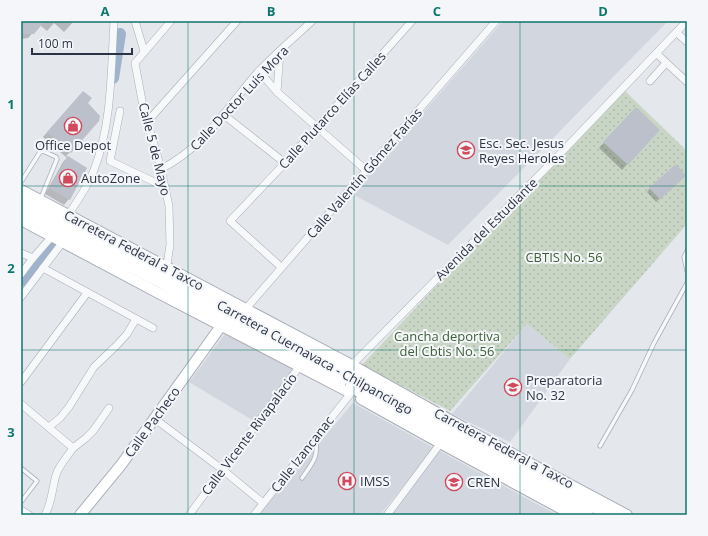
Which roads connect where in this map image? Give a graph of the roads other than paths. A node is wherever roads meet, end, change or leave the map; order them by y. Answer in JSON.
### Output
{"nodes":[{"id":1,"x":114,"y":21,"type":"edge"},
{"id":2,"x":171,"y":21,"type":"edge"},
{"id":3,"x":237,"y":21,"type":"edge"},
{"id":4,"x":312,"y":21,"type":"edge"},
{"id":5,"x":412,"y":21,"type":"edge"},
{"id":6,"x":133,"y":22,"type":"edge"},
{"id":7,"x":492,"y":22,"type":"edge"},
{"id":8,"x":687,"y":22,"type":"edge"},
{"id":9,"x":677,"y":33,"type":"junction"},
{"id":10,"x":687,"y":41,"type":"edge"},
{"id":11,"x":144,"y":51,"type":"junction"},
{"id":12,"x":280,"y":51,"type":"junction"},
{"id":13,"x":657,"y":54,"type":"junction"},
{"id":14,"x":666,"y":63,"type":"junction"},
{"id":15,"x":259,"y":71,"type":"junction"},
{"id":16,"x":650,"y":81,"type":"dead end"},
{"id":17,"x":687,"y":82,"type":"edge"},
{"id":18,"x":278,"y":92,"type":"junction"},
{"id":19,"x":120,"y":111,"type":"dead end"},
{"id":20,"x":224,"y":115,"type":"junction"},
{"id":21,"x":147,"y":122,"type":"junction"},
{"id":22,"x":317,"y":126,"type":"junction"},
{"id":23,"x":285,"y":163,"type":"junction"},
{"id":24,"x":161,"y":169,"type":"junction"},
{"id":25,"x":366,"y":171,"type":"junction"},
{"id":26,"x":21,"y":182,"type":"edge"},
{"id":27,"x":165,"y":187,"type":"junction"},
{"id":28,"x":21,"y":190,"type":"edge"},
{"id":29,"x":21,"y":199,"type":"edge"},
{"id":30,"x":40,"y":200,"type":"junction"},
{"id":31,"x":21,"y":209,"type":"edge"},
{"id":32,"x":21,"y":220,"type":"edge"},
{"id":33,"x":66,"y":229,"type":"junction"},
{"id":34,"x":687,"y":251,"type":"edge"},
{"id":35,"x":21,"y":253,"type":"edge"},
{"id":36,"x":33,"y":258,"type":"junction"},
{"id":37,"x":281,"y":267,"type":"junction"},
{"id":38,"x":43,"y":268,"type":"junction"},
{"id":39,"x":687,"y":271,"type":"edge"},
{"id":40,"x":21,"y":274,"type":"edge"},
{"id":41,"x":165,"y":274,"type":"junction"},
{"id":42,"x":687,"y":283,"type":"edge"},
{"id":43,"x":86,"y":293,"type":"junction"},
{"id":44,"x":21,"y":297,"type":"edge"},
{"id":45,"x":136,"y":319,"type":"junction"},
{"id":46,"x":234,"y":319,"type":"junction"},
{"id":47,"x":153,"y":328,"type":"dead end"},
{"id":48,"x":304,"y":360,"type":"junction"},
{"id":49,"x":345,"y":379,"type":"junction"},
{"id":50,"x":21,"y":382,"type":"edge"},
{"id":51,"x":395,"y":394,"type":"junction"},
{"id":52,"x":374,"y":403,"type":"junction"},
{"id":53,"x":21,"y":404,"type":"edge"},
{"id":54,"x":109,"y":408,"type":"dead end"},
{"id":55,"x":155,"y":419,"type":"junction"},
{"id":56,"x":49,"y":428,"type":"junction"},
{"id":57,"x":316,"y":436,"type":"junction"},
{"id":58,"x":445,"y":437,"type":"junction"},
{"id":59,"x":76,"y":446,"type":"junction"},
{"id":60,"x":600,"y":446,"type":"dead end"},
{"id":61,"x":21,"y":468,"type":"edge"},
{"id":62,"x":223,"y":470,"type":"junction"},
{"id":63,"x":302,"y":478,"type":"dead end"},
{"id":64,"x":566,"y":492,"type":"junction"},
{"id":65,"x":21,"y":502,"type":"edge"},
{"id":66,"x":263,"y":503,"type":"junction"},
{"id":67,"x":21,"y":510,"type":"edge"},
{"id":68,"x":29,"y":515,"type":"edge"},
{"id":69,"x":45,"y":515,"type":"edge"},
{"id":70,"x":80,"y":515,"type":"edge"},
{"id":71,"x":189,"y":515,"type":"edge"},
{"id":72,"x":254,"y":515,"type":"edge"},
{"id":73,"x":387,"y":515,"type":"edge"},
{"id":74,"x":573,"y":515,"type":"edge"},
{"id":75,"x":588,"y":515,"type":"edge"},
{"id":76,"x":610,"y":515,"type":"edge"},
{"id":77,"x":627,"y":515,"type":"edge"}],
"edges":[{"from":1,"to":33,"type":"street"},
{"from":2,"to":11,"type":"street"},
{"from":3,"to":21,"type":"street"},
{"from":4,"to":12,"type":"street","name":"Calle Doctor Luis Mora"},
{"from":5,"to":22,"type":"street","name":"Calle Plutarco Elías Calles"},
{"from":6,"to":11,"type":"street"},
{"from":7,"to":25,"type":"street","name":"Calle Valentín Gómez Farías"},
{"from":8,"to":9,"type":"street","name":"Avenida del Estudiante"},
{"from":9,"to":10,"type":"street"},
{"from":9,"to":13,"type":"street","name":"Avenida del Estudiante"},
{"from":11,"to":21,"type":"street","name":"Calle 5 de Mayo"},
{"from":12,"to":15,"type":"street","name":"Calle Doctor Luis Mora"},
{"from":12,"to":18,"type":"street"},
{"from":13,"to":14,"type":"street"},
{"from":13,"to":49,"type":"street","name":"Avenida del Estudiante"},
{"from":14,"to":16,"type":"street"},
{"from":14,"to":17,"type":"street"},
{"from":15,"to":18,"type":"street"},
{"from":15,"to":20,"type":"street","name":"Calle Doctor Luis Mora"},
{"from":18,"to":22,"type":"street"},
{"from":19,"to":27,"type":"street"},
{"from":20,"to":23,"type":"street"},
{"from":20,"to":24,"type":"street","name":"Calle Doctor Luis Mora"},
{"from":21,"to":24,"type":"street","name":"Calle 5 de Mayo"},
{"from":22,"to":23,"type":"street","name":"Calle Plutarco Elías Calles"},
{"from":22,"to":25,"type":"street"},
{"from":23,"to":37,"type":"street","name":"Calle Plutarco Elías Calles"},
{"from":24,"to":27,"type":"street","name":"Calle 5 de Mayo"},
{"from":25,"to":37,"type":"street","name":"Calle Valentín Gómez Farías"},
{"from":26,"to":30,"type":"lane"},
{"from":27,"to":41,"type":"street","name":"Calle 5 de Mayo"},
{"from":28,"to":30,"type":"street","name":"Carretera Federal a Taxco"},
{"from":29,"to":33,"type":"main road","name":"Carretera Cuernavaca - Chilpancingo"},
{"from":30,"to":33,"type":"street","name":"Carretera Federal a Taxco"},
{"from":31,"to":33,"type":"main road","name":"Carretera Cuernavaca - Chilpancingo"},
{"from":32,"to":33,"type":"street","name":"Carretera Federal a Taxco"},
{"from":33,"to":36,"type":"street"},
{"from":33,"to":38,"type":"street"},
{"from":33,"to":41,"type":"main road","name":"Carretera Cuernavaca - Chilpancingo"},
{"from":33,"to":46,"type":"street","name":"Carretera Federal a Taxco"},
{"from":34,"to":39,"type":"lane"},
{"from":35,"to":36,"type":"street"},
{"from":36,"to":40,"type":"street"},
{"from":37,"to":46,"type":"street","name":"Calle Valentín Gómez Farías"},
{"from":38,"to":43,"type":"street"},
{"from":38,"to":44,"type":"street"},
{"from":41,"to":46,"type":"main road","name":"Carretera Cuernavaca - Chilpancingo"},
{"from":41,"to":46,"type":"street","name":"Carretera Federal a Taxco"},
{"from":42,"to":60,"type":"lane"},
{"from":43,"to":45,"type":"street"},
{"from":43,"to":50,"type":"street"},
{"from":45,"to":47,"type":"street"},
{"from":45,"to":56,"type":"street"},
{"from":46,"to":48,"type":"main road","name":"Carretera Cuernavaca - Chilpancingo"},
{"from":46,"to":49,"type":"street","name":"Carretera Federal a Taxco"},
{"from":46,"to":55,"type":"street","name":"Calle Pacheco"},
{"from":48,"to":49,"type":"main road","name":"Carretera Cuernavaca - Chilpancingo"},
{"from":48,"to":62,"type":"street","name":"Calle Vicente Rivapalacio"},
{"from":49,"to":51,"type":"main road","name":"Carretera Cuernavaca - Chilpancingo"},
{"from":49,"to":52,"type":"main road","name":"Carretera Cuernavaca - Chilpancingo"},
{"from":49,"to":52,"type":"street","name":"Carretera Federal a Taxco"},
{"from":49,"to":57,"type":"street","name":"Calle Izancanac"},
{"from":51,"to":58,"type":"main road","name":"Carretera Cuernavaca - Chilpancingo"},
{"from":51,"to":64,"type":"street","name":"Carretera Federal a Taxco"},
{"from":52,"to":58,"type":"main road","name":"Carretera Cuernavaca - Chilpancingo"},
{"from":53,"to":56,"type":"street"},
{"from":54,"to":59,"type":"street"},
{"from":55,"to":62,"type":"street"},
{"from":55,"to":70,"type":"street","name":"Calle Pacheco"},
{"from":56,"to":59,"type":"street"},
{"from":57,"to":63,"type":"lane"},
{"from":57,"to":66,"type":"street","name":"Calle Izancanac"},
{"from":58,"to":64,"type":"main road","name":"Carretera Cuernavaca - Chilpancingo"},
{"from":58,"to":73,"type":"street"},
{"from":58,"to":74,"type":"street","name":"Carretera Federal a Taxco"},
{"from":59,"to":69,"type":"street"},
{"from":61,"to":65,"type":"lane"},
{"from":62,"to":66,"type":"street"},
{"from":62,"to":71,"type":"street","name":"Calle Vicente Rivapalacio"},
{"from":64,"to":75,"type":"main road","name":"Carretera Cuernavaca - Chilpancingo"},
{"from":64,"to":76,"type":"main road","name":"Carretera Cuernavaca - Chilpancingo"},
{"from":64,"to":77,"type":"street","name":"Carretera Federal a Taxco"},
{"from":66,"to":72,"type":"street","name":"Calle Izancanac"},
{"from":67,"to":68,"type":"street"}]}
